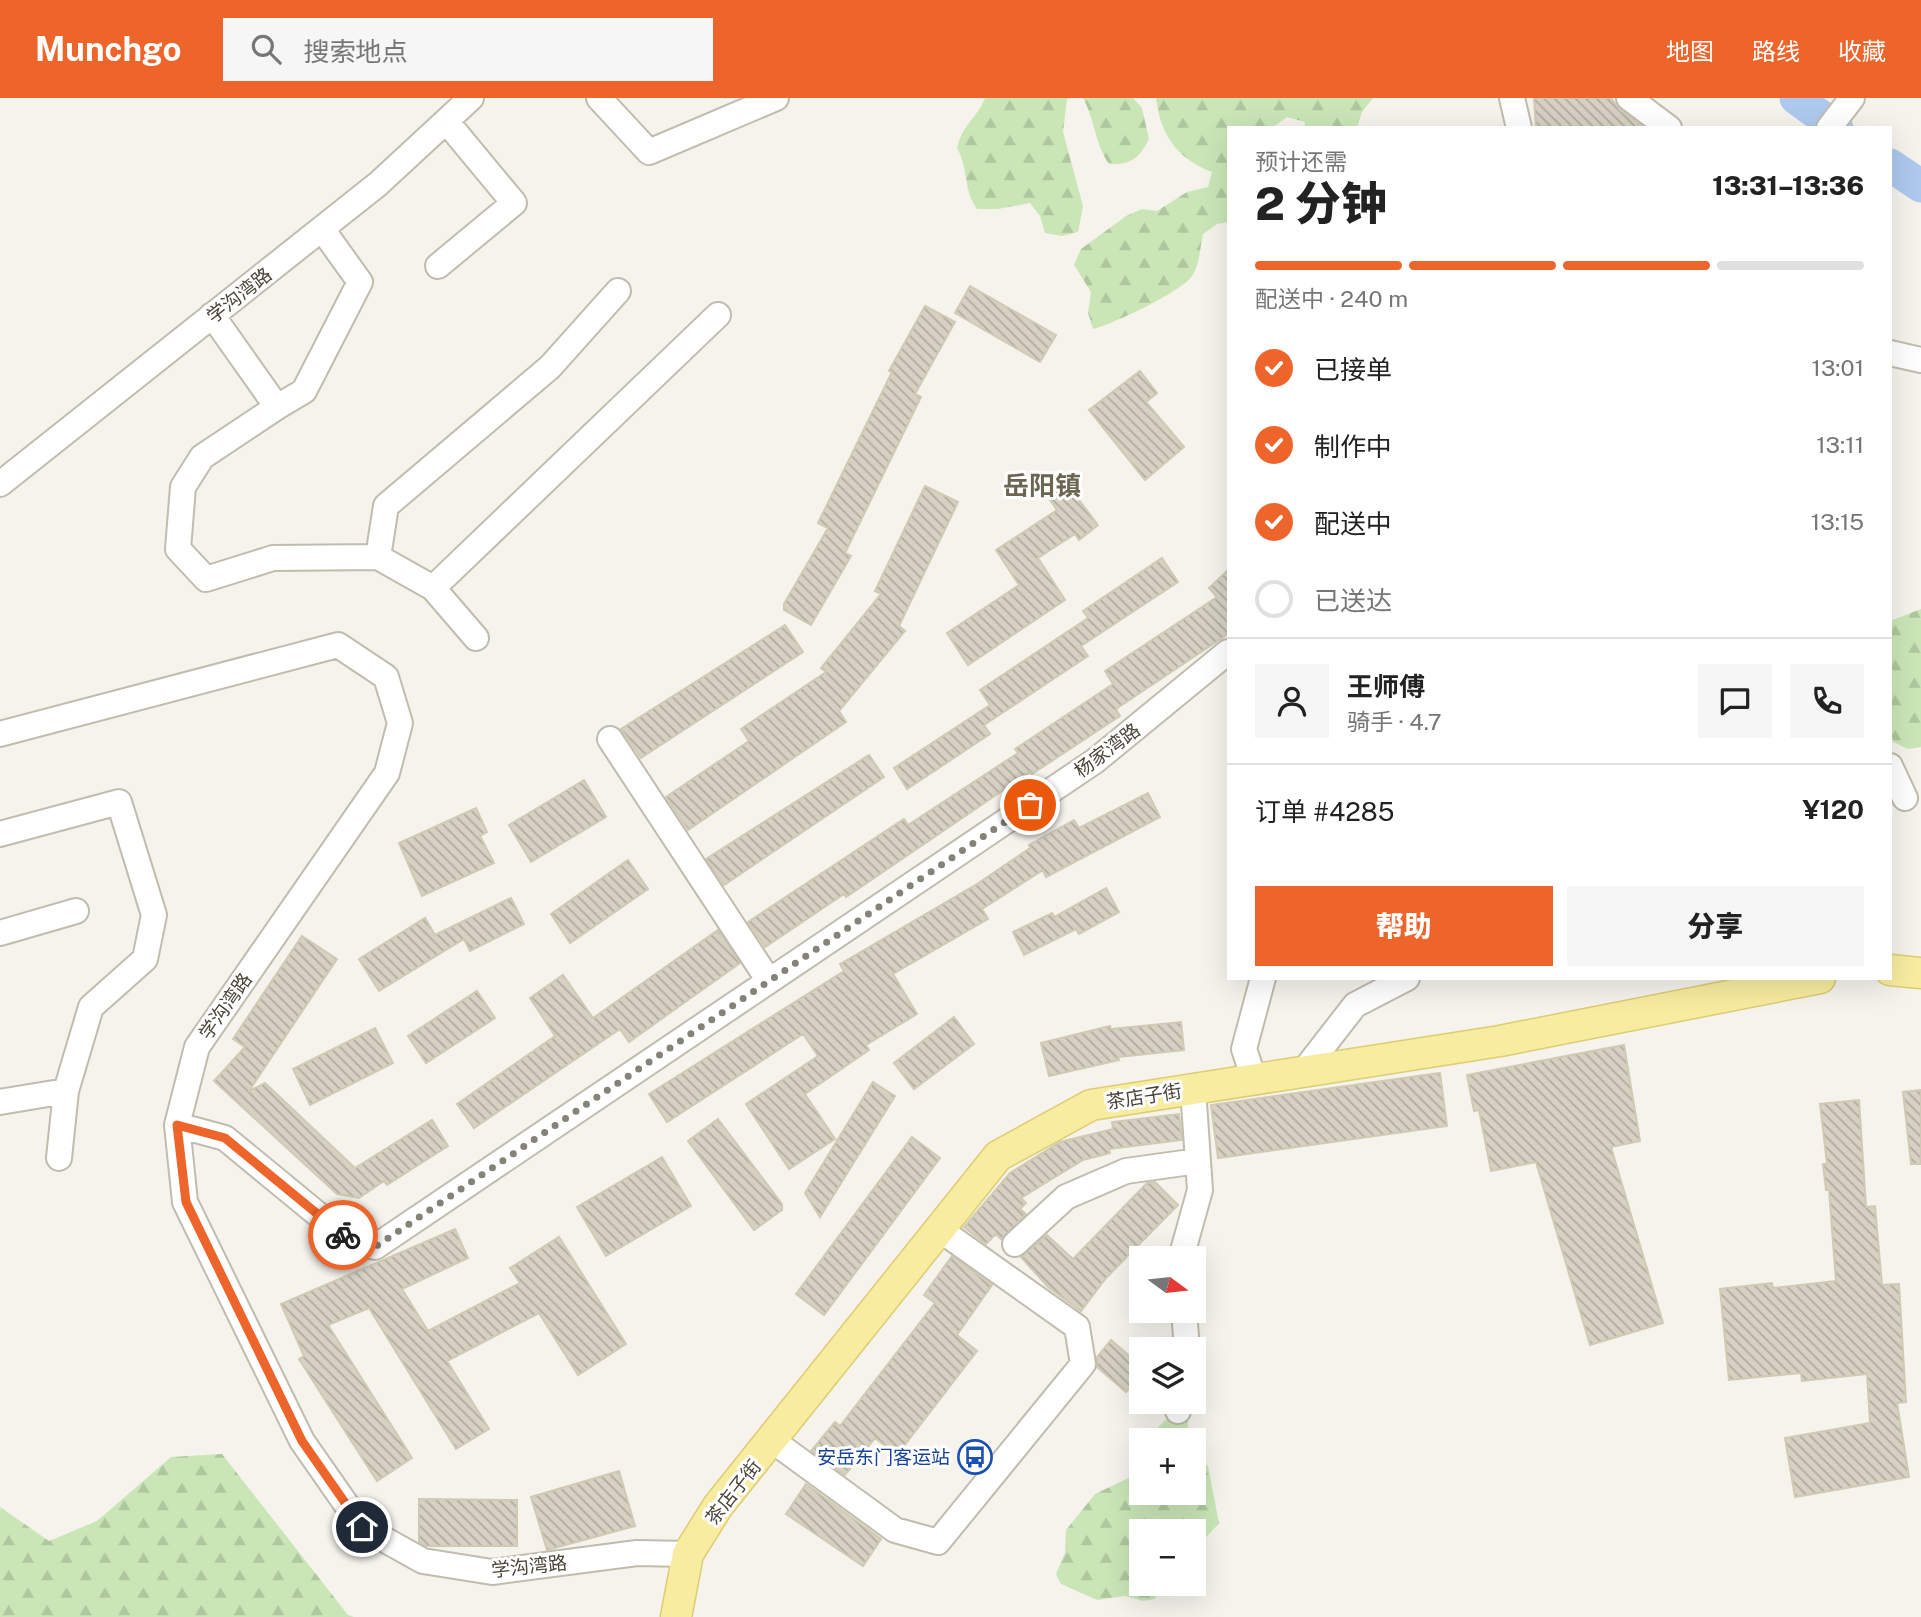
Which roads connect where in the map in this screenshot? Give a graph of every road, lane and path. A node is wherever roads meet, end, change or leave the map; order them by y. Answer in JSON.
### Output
{"nodes":[{"id":1,"x":471,"y":98,"type":"edge"},
{"id":2,"x":599,"y":98,"type":"edge"},
{"id":3,"x":776,"y":98,"type":"edge"},
{"id":4,"x":1512,"y":98,"type":"edge"},
{"id":5,"x":1629,"y":98,"type":"edge"},
{"id":6,"x":1852,"y":98,"type":"edge"},
{"id":7,"x":446,"y":121,"type":"junction"},
{"id":8,"x":1519,"y":126,"type":"edge"},
{"id":9,"x":1666,"y":126,"type":"edge"},
{"id":10,"x":1831,"y":126,"type":"edge"},
{"id":11,"x":321,"y":229,"type":"junction"},
{"id":12,"x":439,"y":266,"type":"dead end"},
{"id":13,"x":618,"y":291,"type":"dead end"},
{"id":14,"x":718,"y":314,"type":"dead end"},
{"id":15,"x":212,"y":316,"type":"junction"},
{"id":16,"x":1892,"y":353,"type":"edge"},
{"id":17,"x":1921,"y":360,"type":"edge"},
{"id":18,"x":277,"y":407,"type":"junction"},
{"id":19,"x":0,"y":484,"type":"edge"},
{"id":20,"x":378,"y":557,"type":"junction"},
{"id":21,"x":433,"y":588,"type":"junction"},
{"id":22,"x":476,"y":638,"type":"dead end"},
{"id":23,"x":1227,"y":653,"type":"edge"},
{"id":24,"x":0,"y":734,"type":"edge"},
{"id":25,"x":610,"y":739,"type":"dead end"},
{"id":26,"x":1892,"y":770,"type":"edge"},
{"id":27,"x":1905,"y":798,"type":"dead end"},
{"id":28,"x":0,"y":834,"type":"edge"},
{"id":29,"x":76,"y":911,"type":"dead end"},
{"id":30,"x":0,"y":933,"type":"edge"},
{"id":31,"x":1892,"y":970,"type":"edge"},
{"id":32,"x":1921,"y":973,"type":"edge"},
{"id":33,"x":1262,"y":980,"type":"edge"},
{"id":34,"x":1403,"y":980,"type":"edge"},
{"id":35,"x":1810,"y":980,"type":"edge"},
{"id":36,"x":769,"y":981,"type":"junction"},
{"id":37,"x":1303,"y":1072,"type":"junction"},
{"id":38,"x":1254,"y":1079,"type":"junction"},
{"id":39,"x":1193,"y":1088,"type":"junction"},
{"id":40,"x":66,"y":1091,"type":"junction"},
{"id":41,"x":0,"y":1102,"type":"edge"},
{"id":42,"x":177,"y":1125,"type":"junction"},
{"id":43,"x":59,"y":1158,"type":"dead end"},
{"id":44,"x":1198,"y":1161,"type":"junction"},
{"id":45,"x":939,"y":1229,"type":"junction"},
{"id":46,"x":1015,"y":1244,"type":"dead end"},
{"id":47,"x":1184,"y":1246,"type":"edge"},
{"id":48,"x":773,"y":1441,"type":"junction"},
{"id":49,"x":688,"y":1554,"type":"junction"},
{"id":50,"x":676,"y":1617,"type":"edge"}],
"edges":[{"from":1,"to":7,"type":"street","name":"学沟湾路"},
{"from":2,"to":3,"type":"street"},
{"from":4,"to":8,"type":"street"},
{"from":5,"to":9,"type":"street"},
{"from":6,"to":10,"type":"street"},
{"from":7,"to":11,"type":"street","name":"学沟湾路"},
{"from":7,"to":12,"type":"street"},
{"from":11,"to":15,"type":"street","name":"学沟湾路"},
{"from":11,"to":18,"type":"street"},
{"from":13,"to":20,"type":"street"},
{"from":14,"to":21,"type":"street"},
{"from":15,"to":18,"type":"street"},
{"from":15,"to":19,"type":"street","name":"学沟湾路"},
{"from":16,"to":17,"type":"street"},
{"from":18,"to":20,"type":"street"},
{"from":20,"to":21,"type":"street"},
{"from":21,"to":22,"type":"street"},
{"from":23,"to":36,"type":"street","name":"杨家湾路"},
{"from":24,"to":42,"type":"street","name":"学沟湾路"},
{"from":25,"to":36,"type":"street"},
{"from":26,"to":27,"type":"street"},
{"from":28,"to":40,"type":"street"},
{"from":29,"to":30,"type":"street"},
{"from":31,"to":32,"type":"main road"},
{"from":33,"to":38,"type":"street"},
{"from":34,"to":37,"type":"street"},
{"from":35,"to":37,"type":"main road","name":"茶店子街"},
{"from":36,"to":42,"type":"street","name":"杨家湾路"},
{"from":37,"to":38,"type":"main road","name":"茶店子街"},
{"from":38,"to":39,"type":"main road","name":"茶店子街"},
{"from":39,"to":44,"type":"street"},
{"from":39,"to":45,"type":"main road","name":"茶店子街"},
{"from":40,"to":41,"type":"street"},
{"from":40,"to":43,"type":"street"},
{"from":42,"to":49,"type":"street","name":"学沟湾路"},
{"from":44,"to":46,"type":"street"},
{"from":44,"to":47,"type":"street"},
{"from":45,"to":48,"type":"main road","name":"茶店子街"},
{"from":45,"to":48,"type":"street"},
{"from":48,"to":49,"type":"main road","name":"茶店子街"},
{"from":49,"to":50,"type":"main road","name":"茶店子街"}]}
